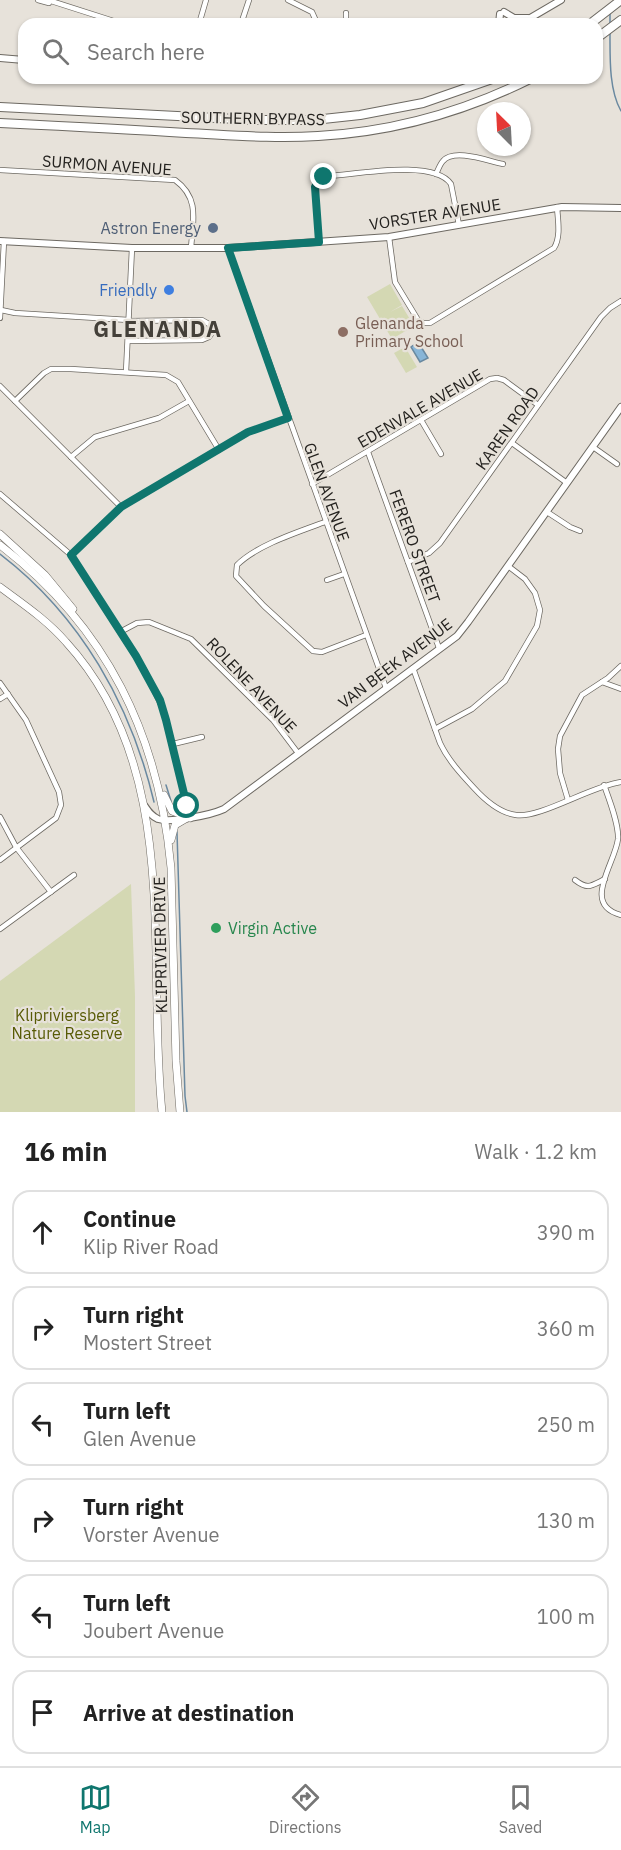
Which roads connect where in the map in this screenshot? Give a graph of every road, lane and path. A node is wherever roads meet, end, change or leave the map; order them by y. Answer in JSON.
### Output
{"nodes":[{"id":1,"x":38,"y":0,"type":"edge"},
{"id":2,"x":48,"y":0,"type":"edge"},
{"id":3,"x":206,"y":0,"type":"edge"},
{"id":4,"x":249,"y":0,"type":"edge"},
{"id":5,"x":288,"y":0,"type":"edge"},
{"id":6,"x":561,"y":0,"type":"edge"},
{"id":7,"x":567,"y":0,"type":"edge"},
{"id":8,"x":621,"y":0,"type":"edge"},
{"id":9,"x":60,"y":5,"type":"junction"},
{"id":10,"x":346,"y":13,"type":"dead end"},
{"id":11,"x":534,"y":17,"type":"joint"},
{"id":12,"x":103,"y":18,"type":"edge"},
{"id":13,"x":201,"y":18,"type":"edge"},
{"id":14,"x":243,"y":18,"type":"edge"},
{"id":15,"x":315,"y":18,"type":"edge"},
{"id":16,"x":346,"y":18,"type":"edge"},
{"id":17,"x":501,"y":18,"type":"edge"},
{"id":18,"x":515,"y":18,"type":"edge"},
{"id":19,"x":526,"y":18,"type":"edge"},
{"id":20,"x":538,"y":18,"type":"edge"},
{"id":21,"x":598,"y":18,"type":"edge"},
{"id":22,"x":621,"y":20,"type":"edge"},
{"id":23,"x":603,"y":34,"type":"edge"},
{"id":24,"x":0,"y":58,"type":"edge"},
{"id":25,"x":18,"y":60,"type":"edge"},
{"id":26,"x":478,"y":84,"type":"edge"},
{"id":27,"x":518,"y":84,"type":"edge"},
{"id":28,"x":0,"y":107,"type":"edge"},
{"id":29,"x":0,"y":123,"type":"edge"},
{"id":30,"x":503,"y":164,"type":"dead end"},
{"id":31,"x":0,"y":170,"type":"edge"},
{"id":32,"x":436,"y":174,"type":"junction"},
{"id":33,"x":557,"y":207,"type":"junction"},
{"id":34,"x":621,"y":208,"type":"edge"},
{"id":35,"x":459,"y":225,"type":"junction"},
{"id":36,"x":389,"y":237,"type":"junction"},
{"id":37,"x":2,"y":241,"type":"edge"},
{"id":38,"x":319,"y":242,"type":"junction"},
{"id":39,"x":132,"y":248,"type":"junction"},
{"id":40,"x":191,"y":248,"type":"junction"},
{"id":41,"x":228,"y":248,"type":"junction"},
{"id":42,"x":621,"y":301,"type":"edge"},
{"id":43,"x":1,"y":310,"type":"edge"},
{"id":44,"x":0,"y":318,"type":"edge"},
{"id":45,"x":129,"y":320,"type":"junction"},
{"id":46,"x":128,"y":341,"type":"junction"},
{"id":47,"x":126,"y":372,"type":"junction"},
{"id":48,"x":0,"y":386,"type":"edge"},
{"id":49,"x":15,"y":401,"type":"junction"},
{"id":50,"x":189,"y":401,"type":"junction"},
{"id":51,"x":538,"y":405,"type":"junction"},
{"id":52,"x":621,"y":407,"type":"edge"},
{"id":53,"x":288,"y":418,"type":"junction"},
{"id":54,"x":422,"y":420,"type":"junction"},
{"id":55,"x":512,"y":443,"type":"junction"},
{"id":56,"x":593,"y":447,"type":"junction"},
{"id":57,"x":219,"y":450,"type":"junction"},
{"id":58,"x":368,"y":452,"type":"junction"},
{"id":59,"x":441,"y":454,"type":"dead end"},
{"id":60,"x":71,"y":457,"type":"junction"},
{"id":61,"x":617,"y":464,"type":"dead end"},
{"id":62,"x":567,"y":483,"type":"junction"},
{"id":63,"x":312,"y":484,"type":"junction"},
{"id":64,"x":0,"y":494,"type":"edge"},
{"id":65,"x":121,"y":507,"type":"junction"},
{"id":66,"x":547,"y":512,"type":"junction"},
{"id":67,"x":325,"y":522,"type":"junction"},
{"id":68,"x":580,"y":531,"type":"dead end"},
{"id":69,"x":0,"y":534,"type":"edge"},
{"id":70,"x":0,"y":545,"type":"edge"},
{"id":71,"x":71,"y":555,"type":"junction"},
{"id":72,"x":408,"y":562,"type":"junction"},
{"id":73,"x":508,"y":566,"type":"junction"},
{"id":74,"x":344,"y":574,"type":"junction"},
{"id":75,"x":327,"y":580,"type":"dead end"},
{"id":76,"x":0,"y":586,"type":"edge"},
{"id":77,"x":0,"y":592,"type":"edge"},
{"id":78,"x":27,"y":607,"type":"junction"},
{"id":79,"x":79,"y":622,"type":"junction"},
{"id":80,"x":120,"y":632,"type":"junction"},
{"id":81,"x":366,"y":635,"type":"junction"},
{"id":82,"x":439,"y":648,"type":"junction"},
{"id":83,"x":621,"y":666,"type":"edge"},
{"id":84,"x":413,"y":668,"type":"junction"},
{"id":85,"x":602,"y":682,"type":"junction"},
{"id":86,"x":0,"y":683,"type":"edge"},
{"id":87,"x":386,"y":688,"type":"junction"},
{"id":88,"x":621,"y":689,"type":"edge"},
{"id":89,"x":8,"y":694,"type":"junction"},
{"id":90,"x":0,"y":699,"type":"edge"},
{"id":91,"x":435,"y":729,"type":"junction"},
{"id":92,"x":202,"y":737,"type":"dead end"},
{"id":93,"x":173,"y":744,"type":"junction"},
{"id":94,"x":298,"y":753,"type":"junction"},
{"id":95,"x":157,"y":779,"type":"junction"},
{"id":96,"x":621,"y":782,"type":"edge"},
{"id":97,"x":604,"y":785,"type":"junction"},
{"id":98,"x":568,"y":800,"type":"junction"},
{"id":99,"x":144,"y":806,"type":"junction"},
{"id":100,"x":187,"y":806,"type":"dead end"},
{"id":101,"x":0,"y":817,"type":"edge"},
{"id":102,"x":189,"y":818,"type":"junction"},
{"id":103,"x":165,"y":820,"type":"junction"},
{"id":104,"x":169,"y":845,"type":"junction"},
{"id":105,"x":16,"y":847,"type":"junction"},
{"id":106,"x":0,"y":860,"type":"edge"},
{"id":107,"x":74,"y":875,"type":"dead end"},
{"id":108,"x":606,"y":878,"type":"junction"},
{"id":109,"x":575,"y":880,"type":"dead end"},
{"id":110,"x":51,"y":892,"type":"junction"},
{"id":111,"x":621,"y":915,"type":"edge"},
{"id":112,"x":0,"y":929,"type":"edge"},
{"id":113,"x":162,"y":1112,"type":"edge"},
{"id":114,"x":180,"y":1112,"type":"edge"}],
"edges":[{"from":1,"to":9,"type":"street"},
{"from":2,"to":9,"type":"street"},
{"from":3,"to":13,"type":"street"},
{"from":4,"to":14,"type":"street"},
{"from":5,"to":15,"type":"street"},
{"from":6,"to":11,"type":"street"},
{"from":7,"to":20,"type":"street"},
{"from":8,"to":21,"type":"highway"},
{"from":9,"to":12,"type":"street"},
{"from":10,"to":16,"type":"street"},
{"from":11,"to":19,"type":"street"},
{"from":17,"to":18,"type":"street"},
{"from":22,"to":23,"type":"highway"},
{"from":24,"to":25,"type":"street"},
{"from":26,"to":28,"type":"highway","name":"SOUTHERN BYPASS"},
{"from":27,"to":29,"type":"highway","name":"SOUTHERN BYPASS"},
{"from":30,"to":32,"type":"street"},
{"from":31,"to":40,"type":"street","name":"SURMON AVENUE"},
{"from":32,"to":35,"type":"street"},
{"from":32,"to":38,"type":"street"},
{"from":33,"to":34,"type":"street","name":"VORSTER AVENUE"},
{"from":33,"to":35,"type":"street","name":"VORSTER AVENUE"},
{"from":33,"to":36,"type":"street"},
{"from":35,"to":36,"type":"street","name":"VORSTER AVENUE"},
{"from":36,"to":38,"type":"street","name":"VORSTER AVENUE"},
{"from":37,"to":39,"type":"street","name":"VORSTER AVENUE"},
{"from":37,"to":43,"type":"street"},
{"from":38,"to":41,"type":"street","name":"VORSTER AVENUE"},
{"from":39,"to":40,"type":"street","name":"VORSTER AVENUE"},
{"from":39,"to":45,"type":"street"},
{"from":40,"to":41,"type":"street","name":"VORSTER AVENUE"},
{"from":41,"to":53,"type":"street","name":"GLEN AVENUE"},
{"from":42,"to":51,"type":"street","name":"KAREN ROAD"},
{"from":43,"to":44,"type":"street"},
{"from":43,"to":45,"type":"street"},
{"from":45,"to":46,"type":"street"},
{"from":45,"to":46,"type":"street"},
{"from":46,"to":47,"type":"street"},
{"from":47,"to":49,"type":"street"},
{"from":47,"to":50,"type":"street"},
{"from":48,"to":49,"type":"street"},
{"from":49,"to":60,"type":"street"},
{"from":50,"to":57,"type":"street"},
{"from":50,"to":60,"type":"street"},
{"from":51,"to":54,"type":"street","name":"EDENVALE AVENUE"},
{"from":51,"to":55,"type":"street","name":"KAREN ROAD"},
{"from":52,"to":56,"type":"street","name":"VAN BEEK AVENUE"},
{"from":53,"to":57,"type":"street"},
{"from":53,"to":63,"type":"street","name":"GLEN AVENUE"},
{"from":54,"to":58,"type":"street","name":"EDENVALE AVENUE"},
{"from":54,"to":59,"type":"street"},
{"from":55,"to":62,"type":"street"},
{"from":55,"to":72,"type":"street","name":"KAREN ROAD"},
{"from":56,"to":61,"type":"street"},
{"from":56,"to":62,"type":"street","name":"VAN BEEK AVENUE"},
{"from":57,"to":65,"type":"street"},
{"from":58,"to":63,"type":"street","name":"EDENVALE AVENUE"},
{"from":58,"to":72,"type":"street","name":"FERERO STREET"},
{"from":60,"to":65,"type":"street"},
{"from":62,"to":66,"type":"street","name":"VAN BEEK AVENUE"},
{"from":63,"to":67,"type":"street","name":"GLEN AVENUE"},
{"from":64,"to":71,"type":"street"},
{"from":65,"to":71,"type":"street"},
{"from":66,"to":68,"type":"street"},
{"from":66,"to":73,"type":"street","name":"VAN BEEK AVENUE"},
{"from":67,"to":74,"type":"street","name":"GLEN AVENUE"},
{"from":67,"to":81,"type":"street"},
{"from":69,"to":79,"type":"main road"},
{"from":70,"to":79,"type":"main road"},
{"from":71,"to":80,"type":"street"},
{"from":72,"to":82,"type":"street","name":"FERERO STREET"},
{"from":73,"to":82,"type":"street","name":"VAN BEEK AVENUE"},
{"from":73,"to":91,"type":"street"},
{"from":74,"to":75,"type":"street"},
{"from":74,"to":81,"type":"street","name":"GLEN AVENUE"},
{"from":76,"to":78,"type":"main road"},
{"from":77,"to":78,"type":"main road"},
{"from":78,"to":99,"type":"main road","name":"KLIPRIVIER DRIVE"},
{"from":79,"to":95,"type":"main road"},
{"from":80,"to":93,"type":"street"},
{"from":80,"to":94,"type":"street","name":"ROLENE AVENUE"},
{"from":81,"to":87,"type":"street","name":"GLEN AVENUE"},
{"from":82,"to":84,"type":"street","name":"VAN BEEK AVENUE"},
{"from":83,"to":85,"type":"street"},
{"from":84,"to":87,"type":"street","name":"VAN BEEK AVENUE"},
{"from":84,"to":91,"type":"street"},
{"from":85,"to":88,"type":"street"},
{"from":85,"to":98,"type":"street"},
{"from":86,"to":89,"type":"street"},
{"from":87,"to":94,"type":"street","name":"VAN BEEK AVENUE"},
{"from":89,"to":90,"type":"street"},
{"from":89,"to":105,"type":"street"},
{"from":91,"to":98,"type":"street"},
{"from":92,"to":93,"type":"street"},
{"from":93,"to":100,"type":"street"},
{"from":94,"to":102,"type":"street","name":"VAN BEEK AVENUE"},
{"from":95,"to":102,"type":"main road"},
{"from":95,"to":103,"type":"main road","name":"KLIPRIVIER DRIVE"},
{"from":96,"to":97,"type":"street"},
{"from":97,"to":98,"type":"street"},
{"from":97,"to":108,"type":"street"},
{"from":99,"to":103,"type":"street"},
{"from":99,"to":113,"type":"main road","name":"KLIPRIVIER DRIVE"},
{"from":101,"to":105,"type":"street"},
{"from":102,"to":103,"type":"street","name":"VAN BEEK AVENUE"},
{"from":102,"to":104,"type":"main road"},
{"from":103,"to":104,"type":"main road","name":"KLIPRIVIER DRIVE"},
{"from":104,"to":114,"type":"main road","name":"KLIPRIVIER DRIVE"},
{"from":105,"to":106,"type":"street"},
{"from":105,"to":110,"type":"street"},
{"from":107,"to":110,"type":"street"},
{"from":108,"to":109,"type":"street"},
{"from":108,"to":111,"type":"street"},
{"from":110,"to":112,"type":"street"}]}
